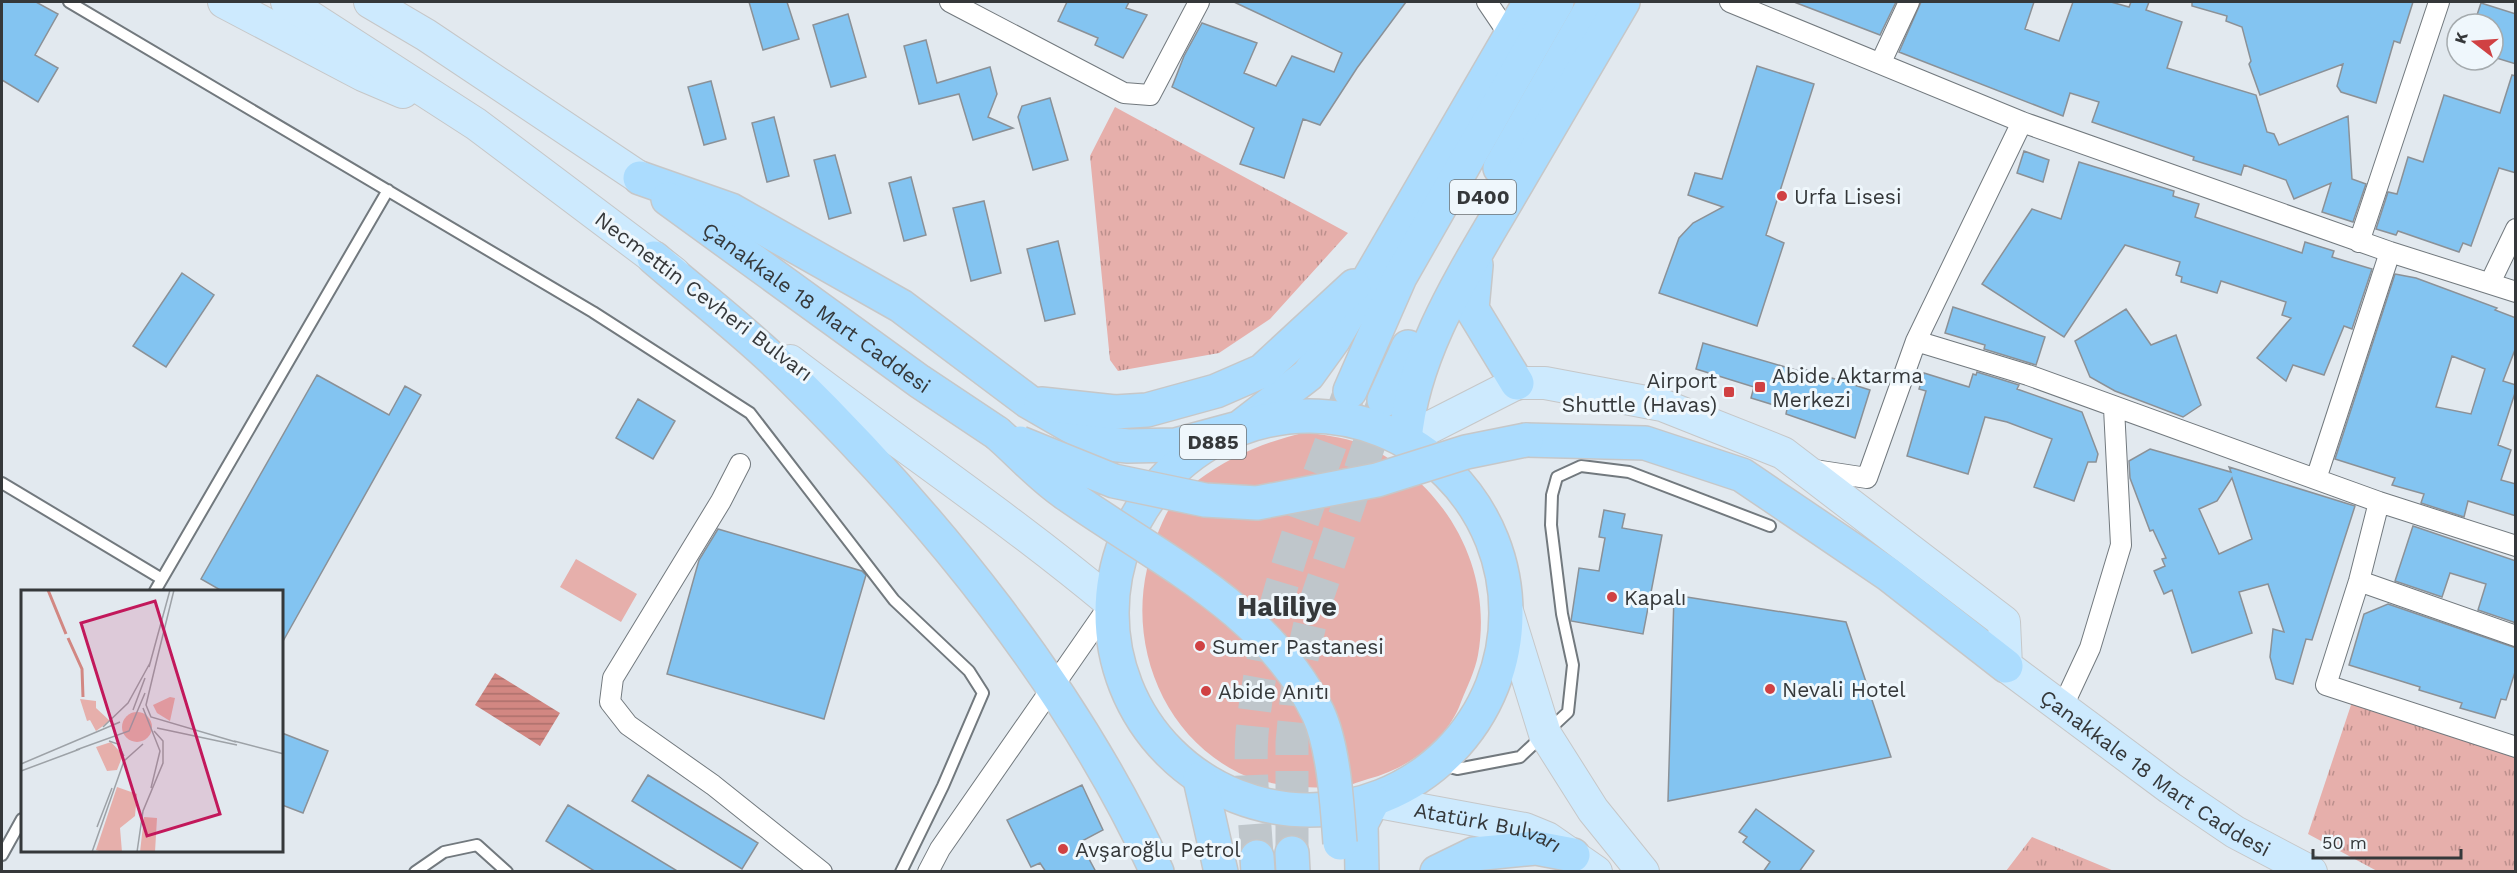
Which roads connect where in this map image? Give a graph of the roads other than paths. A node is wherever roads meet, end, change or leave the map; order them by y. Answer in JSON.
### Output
{"nodes":[{"id":1,"x":69,"y":2,"type":"edge"},
{"id":2,"x":224,"y":2,"type":"edge"},
{"id":3,"x":287,"y":2,"type":"edge"},
{"id":4,"x":370,"y":2,"type":"edge"},
{"id":5,"x":392,"y":2,"type":"edge"},
{"id":6,"x":950,"y":2,"type":"edge"},
{"id":7,"x":1199,"y":2,"type":"edge"},
{"id":8,"x":1487,"y":2,"type":"edge"},
{"id":9,"x":1530,"y":2,"type":"edge"},
{"id":10,"x":1557,"y":2,"type":"edge"},
{"id":11,"x":1595,"y":2,"type":"edge"},
{"id":12,"x":1623,"y":2,"type":"edge"},
{"id":13,"x":1730,"y":2,"type":"edge"},
{"id":14,"x":1910,"y":2,"type":"edge"},
{"id":15,"x":2439,"y":2,"type":"edge"},
{"id":16,"x":426,"y":35,"type":"junction"},
{"id":17,"x":1510,"y":36,"type":"junction"},
{"id":18,"x":1881,"y":62,"type":"junction"},
{"id":19,"x":2022,"y":122,"type":"junction"},
{"id":20,"x":476,"y":124,"type":"junction"},
{"id":21,"x":640,"y":178,"type":"junction"},
{"id":22,"x":388,"y":190,"type":"junction"},
{"id":23,"x":2516,"y":229,"type":"edge"},
{"id":24,"x":2359,"y":242,"type":"junction"},
{"id":25,"x":1478,"y":251,"type":"junction"},
{"id":26,"x":2390,"y":252,"type":"junction"},
{"id":27,"x":654,"y":258,"type":"junction"},
{"id":28,"x":1376,"y":267,"type":"junction"},
{"id":29,"x":2490,"y":283,"type":"junction"},
{"id":30,"x":2516,"y":292,"type":"edge"},
{"id":31,"x":1916,"y":341,"type":"junction"},
{"id":32,"x":1516,"y":383,"type":"junction"},
{"id":33,"x":1350,"y":391,"type":"tunnel mouth"},
{"id":34,"x":1384,"y":400,"type":"tunnel mouth"},
{"id":35,"x":1029,"y":402,"type":"junction"},
{"id":36,"x":2114,"y":408,"type":"junction"},
{"id":37,"x":1239,"y":428,"type":"junction"},
{"id":38,"x":997,"y":433,"type":"junction"},
{"id":39,"x":1405,"y":440,"type":"junction"},
{"id":40,"x":740,"y":464,"type":"dead end"},
{"id":41,"x":1803,"y":468,"type":"junction"},
{"id":42,"x":2316,"y":479,"type":"junction"},
{"id":43,"x":2,"y":483,"type":"edge"},
{"id":44,"x":2379,"y":502,"type":"junction"},
{"id":45,"x":1770,"y":526,"type":"dead end"},
{"id":46,"x":2516,"y":546,"type":"edge"},
{"id":47,"x":162,"y":579,"type":"junction"},
{"id":48,"x":2359,"y":581,"type":"junction"},
{"id":49,"x":156,"y":590,"type":"edge"},
{"id":50,"x":1111,"y":603,"type":"junction"},
{"id":51,"x":1507,"y":612,"type":"junction"},
{"id":52,"x":2516,"y":636,"type":"edge"},
{"id":53,"x":2006,"y":666,"type":"junction"},
{"id":54,"x":1053,"y":687,"type":"junction"},
{"id":55,"x":2062,"y":708,"type":"junction"},
{"id":56,"x":1545,"y":734,"type":"junction"},
{"id":57,"x":2516,"y":747,"type":"edge"},
{"id":58,"x":1437,"y":764,"type":"junction"},
{"id":59,"x":1200,"y":779,"type":"junction"},
{"id":60,"x":1372,"y":801,"type":"junction"},
{"id":61,"x":21,"y":821,"type":"edge"},
{"id":62,"x":2,"y":855,"type":"edge"},
{"id":63,"x":1340,"y":857,"type":"edge"},
{"id":64,"x":1584,"y":863,"type":"edge"},
{"id":65,"x":415,"y":872,"type":"edge"},
{"id":66,"x":507,"y":872,"type":"edge"},
{"id":67,"x":822,"y":872,"type":"edge"},
{"id":68,"x":901,"y":872,"type":"edge"},
{"id":69,"x":928,"y":872,"type":"edge"},
{"id":70,"x":1157,"y":872,"type":"edge"},
{"id":71,"x":1221,"y":872,"type":"edge"},
{"id":72,"x":1362,"y":872,"type":"edge"},
{"id":73,"x":1437,"y":872,"type":"edge"},
{"id":74,"x":1643,"y":872,"type":"edge"},
{"id":75,"x":2311,"y":872,"type":"edge"}],
"edges":[{"from":1,"to":22,"type":"lane"},
{"from":2,"to":20,"type":"main road"},
{"from":3,"to":20,"type":"main road","name":"Necmettin Cevheri Bulvarı"},
{"from":4,"to":16,"type":"main road"},
{"from":5,"to":16,"type":"main road"},
{"from":6,"to":7,"type":"street"},
{"from":8,"to":17,"type":"street"},
{"from":9,"to":17,"type":"highway"},
{"from":10,"to":33,"type":"highway","number":"D400"},
{"from":11,"to":34,"type":"highway","number":"D400"},
{"from":12,"to":25,"type":"highway"},
{"from":13,"to":18,"type":"street"},
{"from":14,"to":18,"type":"street"},
{"from":15,"to":24,"type":"street"},
{"from":16,"to":21,"type":"main road"},
{"from":17,"to":28,"type":"highway"},
{"from":18,"to":19,"type":"street"},
{"from":19,"to":24,"type":"street"},
{"from":19,"to":31,"type":"street"},
{"from":20,"to":27,"type":"main road","name":"Necmettin Cevheri Bulvarı"},
{"from":21,"to":35,"type":"highway"},
{"from":21,"to":38,"type":"highway","name":"Çanakkale 18 Mart Caddesi"},
{"from":22,"to":47,"type":"lane"},
{"from":22,"to":68,"type":"lane"},
{"from":23,"to":29,"type":"street"},
{"from":24,"to":26,"type":"street"},
{"from":25,"to":32,"type":"highway"},
{"from":25,"to":39,"type":"highway"},
{"from":26,"to":29,"type":"street"},
{"from":26,"to":42,"type":"street"},
{"from":27,"to":50,"type":"main road","name":"Necmettin Cevheri Bulvarı"},
{"from":27,"to":54,"type":"highway"},
{"from":28,"to":35,"type":"highway"},
{"from":28,"to":37,"type":"highway"},
{"from":29,"to":30,"type":"street"},
{"from":31,"to":36,"type":"street"},
{"from":31,"to":41,"type":"street"},
{"from":32,"to":39,"type":"main road"},
{"from":32,"to":41,"type":"main road"},
{"from":35,"to":37,"type":"highway"},
{"from":36,"to":42,"type":"street"},
{"from":36,"to":55,"type":"street"},
{"from":37,"to":39,"type":"highway","number":"D885"},
{"from":37,"to":50,"type":"highway","number":"D885"},
{"from":38,"to":53,"type":"highway","bridge":true},
{"from":38,"to":63,"type":"highway","bridge":true},
{"from":39,"to":51,"type":"highway","number":"D885"},
{"from":40,"to":67,"type":"street"},
{"from":41,"to":53,"type":"main road"},
{"from":42,"to":44,"type":"street"},
{"from":43,"to":47,"type":"lane"},
{"from":44,"to":46,"type":"street"},
{"from":44,"to":48,"type":"street"},
{"from":45,"to":56,"type":"lane"},
{"from":47,"to":49,"type":"lane"},
{"from":48,"to":52,"type":"street"},
{"from":48,"to":57,"type":"street"},
{"from":50,"to":54,"type":"street"},
{"from":50,"to":59,"type":"highway","number":"D885"},
{"from":51,"to":56,"type":"main road"},
{"from":51,"to":58,"type":"highway","number":"D885"},
{"from":53,"to":55,"type":"main road","name":"Çanakkale 18 Mart Caddesi"},
{"from":54,"to":69,"type":"street"},
{"from":54,"to":70,"type":"highway"},
{"from":55,"to":75,"type":"main road","name":"Çanakkale 18 Mart Caddesi"},
{"from":56,"to":58,"type":"lane"},
{"from":56,"to":74,"type":"main road"},
{"from":58,"to":60,"type":"highway","number":"D885"},
{"from":59,"to":60,"type":"highway","number":"D885"},
{"from":59,"to":71,"type":"highway"},
{"from":60,"to":64,"type":"main road","name":"Atatürk Bulvarı","number":"D885"},
{"from":60,"to":72,"type":"highway"},
{"from":61,"to":62,"type":"lane"},
{"from":64,"to":73,"type":"highway"},
{"from":65,"to":66,"type":"lane"}]}
